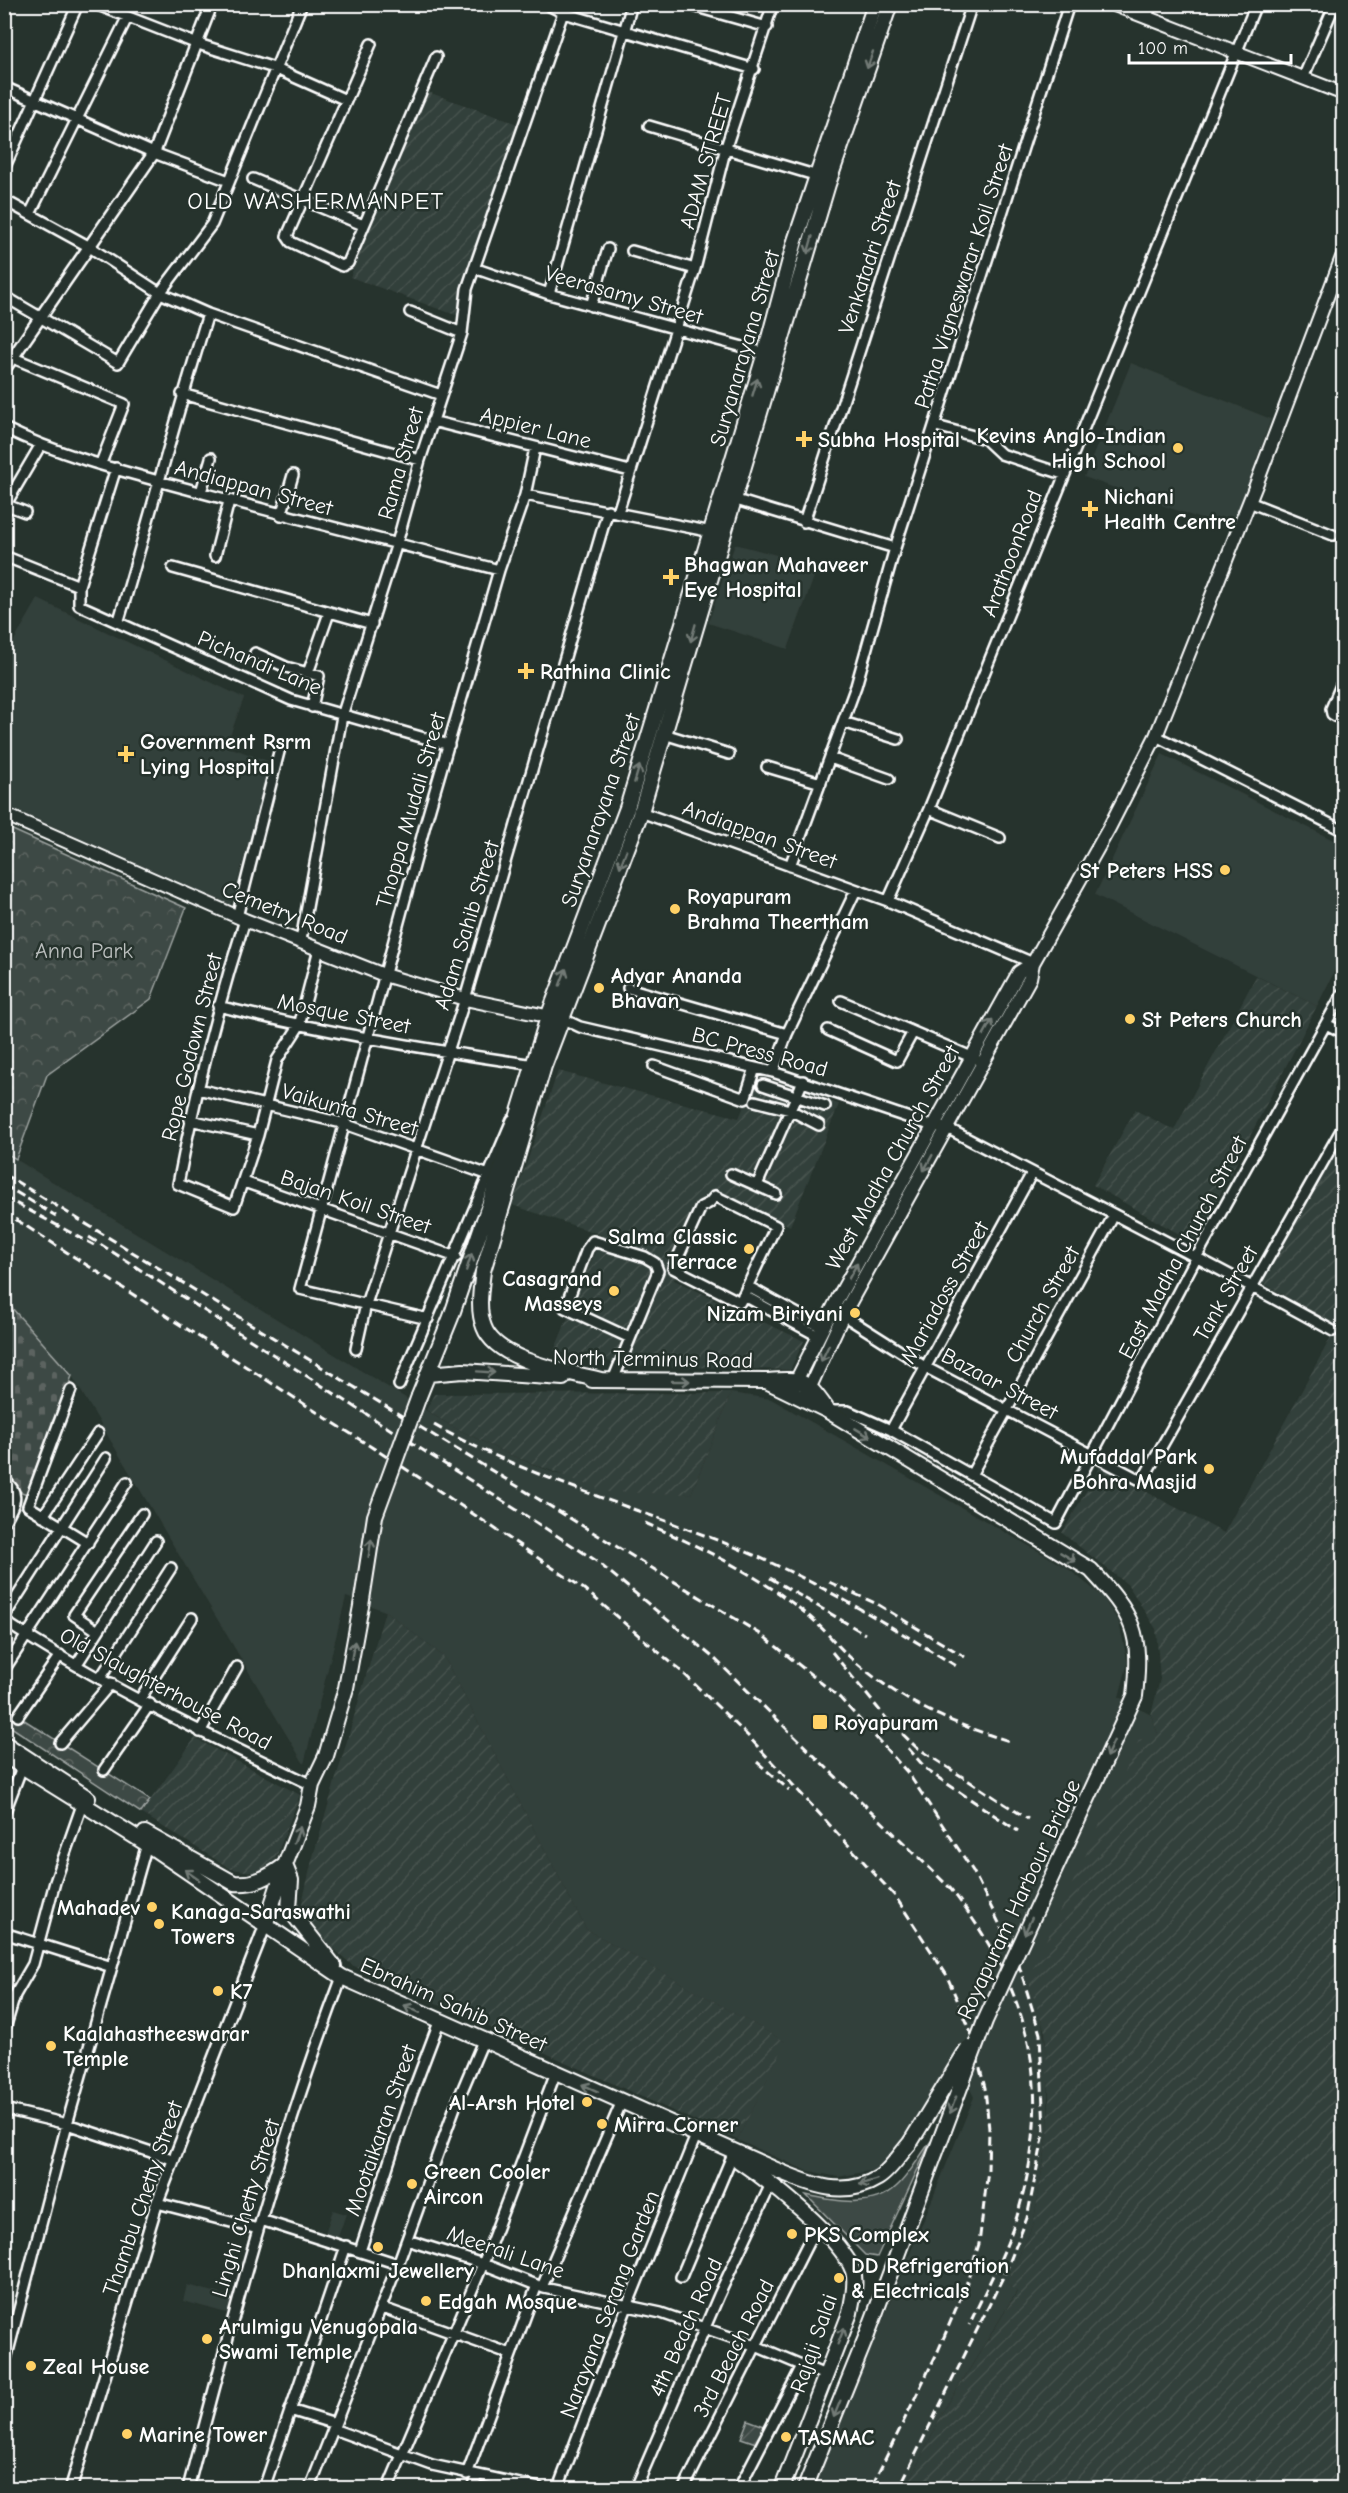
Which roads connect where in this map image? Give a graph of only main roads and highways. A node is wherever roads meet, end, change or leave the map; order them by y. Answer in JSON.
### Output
{"nodes":[{"id":1,"x":875,"y":4,"type":"edge"},
{"id":2,"x":890,"y":4,"type":"edge"},
{"id":3,"x":1112,"y":4,"type":"edge"},
{"id":4,"x":1344,"y":94,"type":"edge"},
{"id":5,"x":1344,"y":252,"type":"edge"},
{"id":6,"x":4,"y":814,"type":"edge"},
{"id":7,"x":554,"y":1017,"type":"junction"},
{"id":8,"x":963,"y":1086,"type":"junction"},
{"id":9,"x":428,"y":1374,"type":"junction"},
{"id":10,"x":796,"y":1379,"type":"junction"},
{"id":11,"x":607,"y":1380,"type":"junction"},
{"id":12,"x":766,"y":1381,"type":"junction"},
{"id":13,"x":810,"y":1387,"type":"junction"},
{"id":14,"x":828,"y":1411,"type":"junction"},
{"id":15,"x":1017,"y":1527,"type":"joint"},
{"id":16,"x":4,"y":1743,"type":"edge"},
{"id":17,"x":4,"y":1755,"type":"edge"},
{"id":18,"x":285,"y":1865,"type":"junction"},
{"id":19,"x":234,"y":1883,"type":"junction"},
{"id":20,"x":226,"y":1899,"type":"junction"},
{"id":21,"x":265,"y":1926,"type":"junction"},
{"id":22,"x":342,"y":1977,"type":"junction"},
{"id":23,"x":984,"y":2021,"type":"junction"},
{"id":24,"x":697,"y":2133,"type":"junction"},
{"id":25,"x":867,"y":2335,"type":"joint"},
{"id":26,"x":782,"y":2488,"type":"edge"},
{"id":27,"x":805,"y":2488,"type":"edge"}],
"edges":[{"from":7,"to":1,"type":"main road","name":"Suryanarayana Street","one_way":true},
{"from":2,"to":7,"type":"main road","name":"Suryanarayana Street","one_way":true},
{"from":3,"to":4,"type":"main road"},
{"from":5,"to":8,"type":"main road","name":"West Madha Church Street"},
{"from":6,"to":7,"type":"main road","name":"Cemetry Road"},
{"from":9,"to":7,"type":"main road","name":"Suryanarayana Street","one_way":true},
{"from":7,"to":11,"type":"main road","name":"Suryanarayana Street"},
{"from":10,"to":8,"type":"main road","name":"West Madha Church Street","one_way":true},
{"from":8,"to":13,"type":"main road","name":"West Madha Church Street","one_way":true},
{"from":9,"to":11,"type":"main road","name":"North Terminus Road","one_way":true},
{"from":18,"to":9,"type":"main road","name":"Suryanarayana Street","one_way":true,"bridge":true},
{"from":10,"to":12,"type":"main road"},
{"from":10,"to":13,"type":"main road"},
{"from":11,"to":12,"type":"main road","name":"North Terminus Road","one_way":true},
{"from":12,"to":14,"type":"main road","name":"North Terminus Road"},
{"from":13,"to":14,"type":"main road"},
{"from":14,"to":15,"type":"main road","name":"North Terminus Road","one_way":true},
{"from":15,"to":23,"type":"main road","name":"Royapuram Harbour Bridge","one_way":true,"bridge":true},
{"from":16,"to":19,"type":"main road"},
{"from":20,"to":17,"type":"main road","name":"Ebrahim Sahib Street","one_way":true},
{"from":18,"to":19,"type":"main road"},
{"from":18,"to":21,"type":"main road","name":"Suryanarayana Street"},
{"from":18,"to":22,"type":"main road"},
{"from":19,"to":20,"type":"main road"},
{"from":20,"to":21,"type":"main road","name":"Ebrahim Sahib Street"},
{"from":21,"to":22,"type":"main road","name":"Ebrahim Sahib Street"},
{"from":24,"to":22,"type":"main road","name":"Ebrahim Sahib Street","one_way":true},
{"from":23,"to":24,"type":"main road","name":"Ebrahim Sahib Street","one_way":true,"bridge":true},
{"from":23,"to":25,"type":"main road","name":"Royapuram Harbour Bridge","one_way":true,"bridge":true},
{"from":26,"to":24,"type":"main road","name":"Rajaji Salai","one_way":true},
{"from":25,"to":27,"type":"main road","name":"Rajaji Salai","one_way":true}]}
